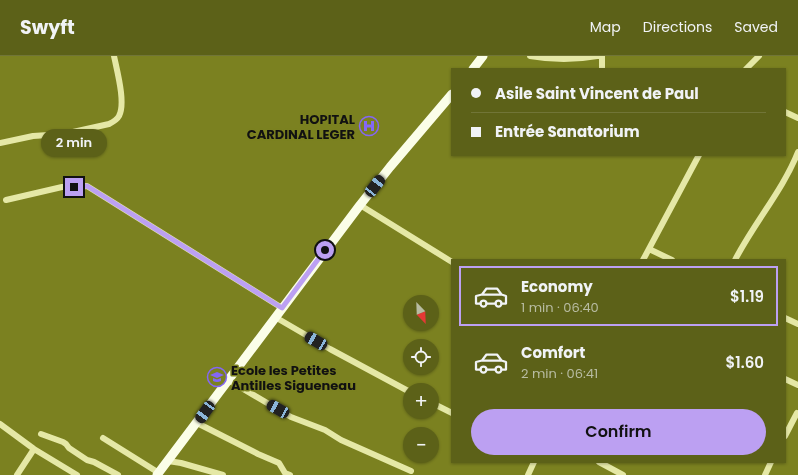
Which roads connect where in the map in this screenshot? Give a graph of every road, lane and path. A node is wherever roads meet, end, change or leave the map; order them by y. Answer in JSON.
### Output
{"nodes":[{"id":1,"x":114,"y":56,"type":"edge"},
{"id":2,"x":483,"y":56,"type":"edge"},
{"id":3,"x":530,"y":56,"type":"edge"},
{"id":4,"x":597,"y":56,"type":"edge"},
{"id":5,"x":602,"y":56,"type":"edge"},
{"id":6,"x":758,"y":56,"type":"edge"},
{"id":7,"x":473,"y":68,"type":"edge"},
{"id":8,"x":602,"y":68,"type":"edge"},
{"id":9,"x":747,"y":68,"type":"edge"},
{"id":10,"x":451,"y":95,"type":"edge"},
{"id":11,"x":786,"y":112,"type":"edge"},
{"id":12,"x":798,"y":118,"type":"edge"},
{"id":13,"x":0,"y":143,"type":"edge"},
{"id":14,"x":798,"y":152,"type":"edge"},
{"id":15,"x":698,"y":156,"type":"edge"},
{"id":16,"x":6,"y":200,"type":"dead end"},
{"id":17,"x":360,"y":205,"type":"junction"},
{"id":18,"x":649,"y":249,"type":"junction"},
{"id":19,"x":644,"y":259,"type":"edge"},
{"id":20,"x":670,"y":259,"type":"edge"},
{"id":21,"x":736,"y":259,"type":"edge"},
{"id":22,"x":451,"y":261,"type":"edge"},
{"id":23,"x":282,"y":308,"type":"junction"},
{"id":24,"x":275,"y":317,"type":"junction"},
{"id":25,"x":786,"y":318,"type":"edge"},
{"id":26,"x":798,"y":324,"type":"edge"},
{"id":27,"x":786,"y":379,"type":"edge"},
{"id":28,"x":228,"y":380,"type":"junction"},
{"id":29,"x":798,"y":385,"type":"edge"},
{"id":30,"x":403,"y":388,"type":"edge"},
{"id":31,"x":439,"y":406,"type":"edge"},
{"id":32,"x":451,"y":412,"type":"edge"},
{"id":33,"x":797,"y":413,"type":"edge"},
{"id":34,"x":197,"y":422,"type":"junction"},
{"id":35,"x":1,"y":427,"type":"edge"},
{"id":36,"x":41,"y":434,"type":"dead end"},
{"id":37,"x":786,"y":434,"type":"edge"},
{"id":38,"x":103,"y":438,"type":"dead end"},
{"id":39,"x":34,"y":449,"type":"junction"},
{"id":40,"x":168,"y":461,"type":"junction"},
{"id":41,"x":534,"y":463,"type":"edge"},
{"id":42,"x":601,"y":463,"type":"edge"},
{"id":43,"x":771,"y":463,"type":"edge"},
{"id":44,"x":411,"y":471,"type":"dead end"},
{"id":45,"x":74,"y":474,"type":"edge"},
{"id":46,"x":158,"y":474,"type":"edge"},
{"id":47,"x":16,"y":475,"type":"edge"},
{"id":48,"x":118,"y":475,"type":"edge"},
{"id":49,"x":223,"y":475,"type":"edge"},
{"id":50,"x":290,"y":475,"type":"edge"},
{"id":51,"x":528,"y":475,"type":"edge"},
{"id":52,"x":623,"y":475,"type":"edge"},
{"id":53,"x":765,"y":475,"type":"edge"}],
"edges":[{"from":1,"to":13,"type":"street"},
{"from":2,"to":7,"type":"main road"},
{"from":3,"to":4,"type":"street"},
{"from":5,"to":8,"type":"street"},
{"from":6,"to":9,"type":"street"},
{"from":10,"to":17,"type":"main road"},
{"from":11,"to":12,"type":"street"},
{"from":14,"to":21,"type":"street"},
{"from":15,"to":18,"type":"street"},
{"from":16,"to":23,"type":"street"},
{"from":17,"to":22,"type":"street"},
{"from":17,"to":23,"type":"main road"},
{"from":18,"to":19,"type":"street"},
{"from":18,"to":20,"type":"street"},
{"from":23,"to":24,"type":"main road"},
{"from":24,"to":28,"type":"main road"},
{"from":24,"to":30,"type":"street"},
{"from":25,"to":26,"type":"street"},
{"from":27,"to":29,"type":"street"},
{"from":28,"to":34,"type":"main road"},
{"from":28,"to":44,"type":"street"},
{"from":31,"to":32,"type":"street"},
{"from":33,"to":37,"type":"street"},
{"from":34,"to":40,"type":"main road"},
{"from":34,"to":50,"type":"street"},
{"from":35,"to":39,"type":"street"},
{"from":36,"to":48,"type":"street"},
{"from":38,"to":46,"type":"street"},
{"from":39,"to":45,"type":"street"},
{"from":39,"to":47,"type":"street"},
{"from":40,"to":46,"type":"main road"},
{"from":40,"to":49,"type":"street"},
{"from":41,"to":51,"type":"street"},
{"from":42,"to":52,"type":"street"},
{"from":43,"to":53,"type":"street"}]}
